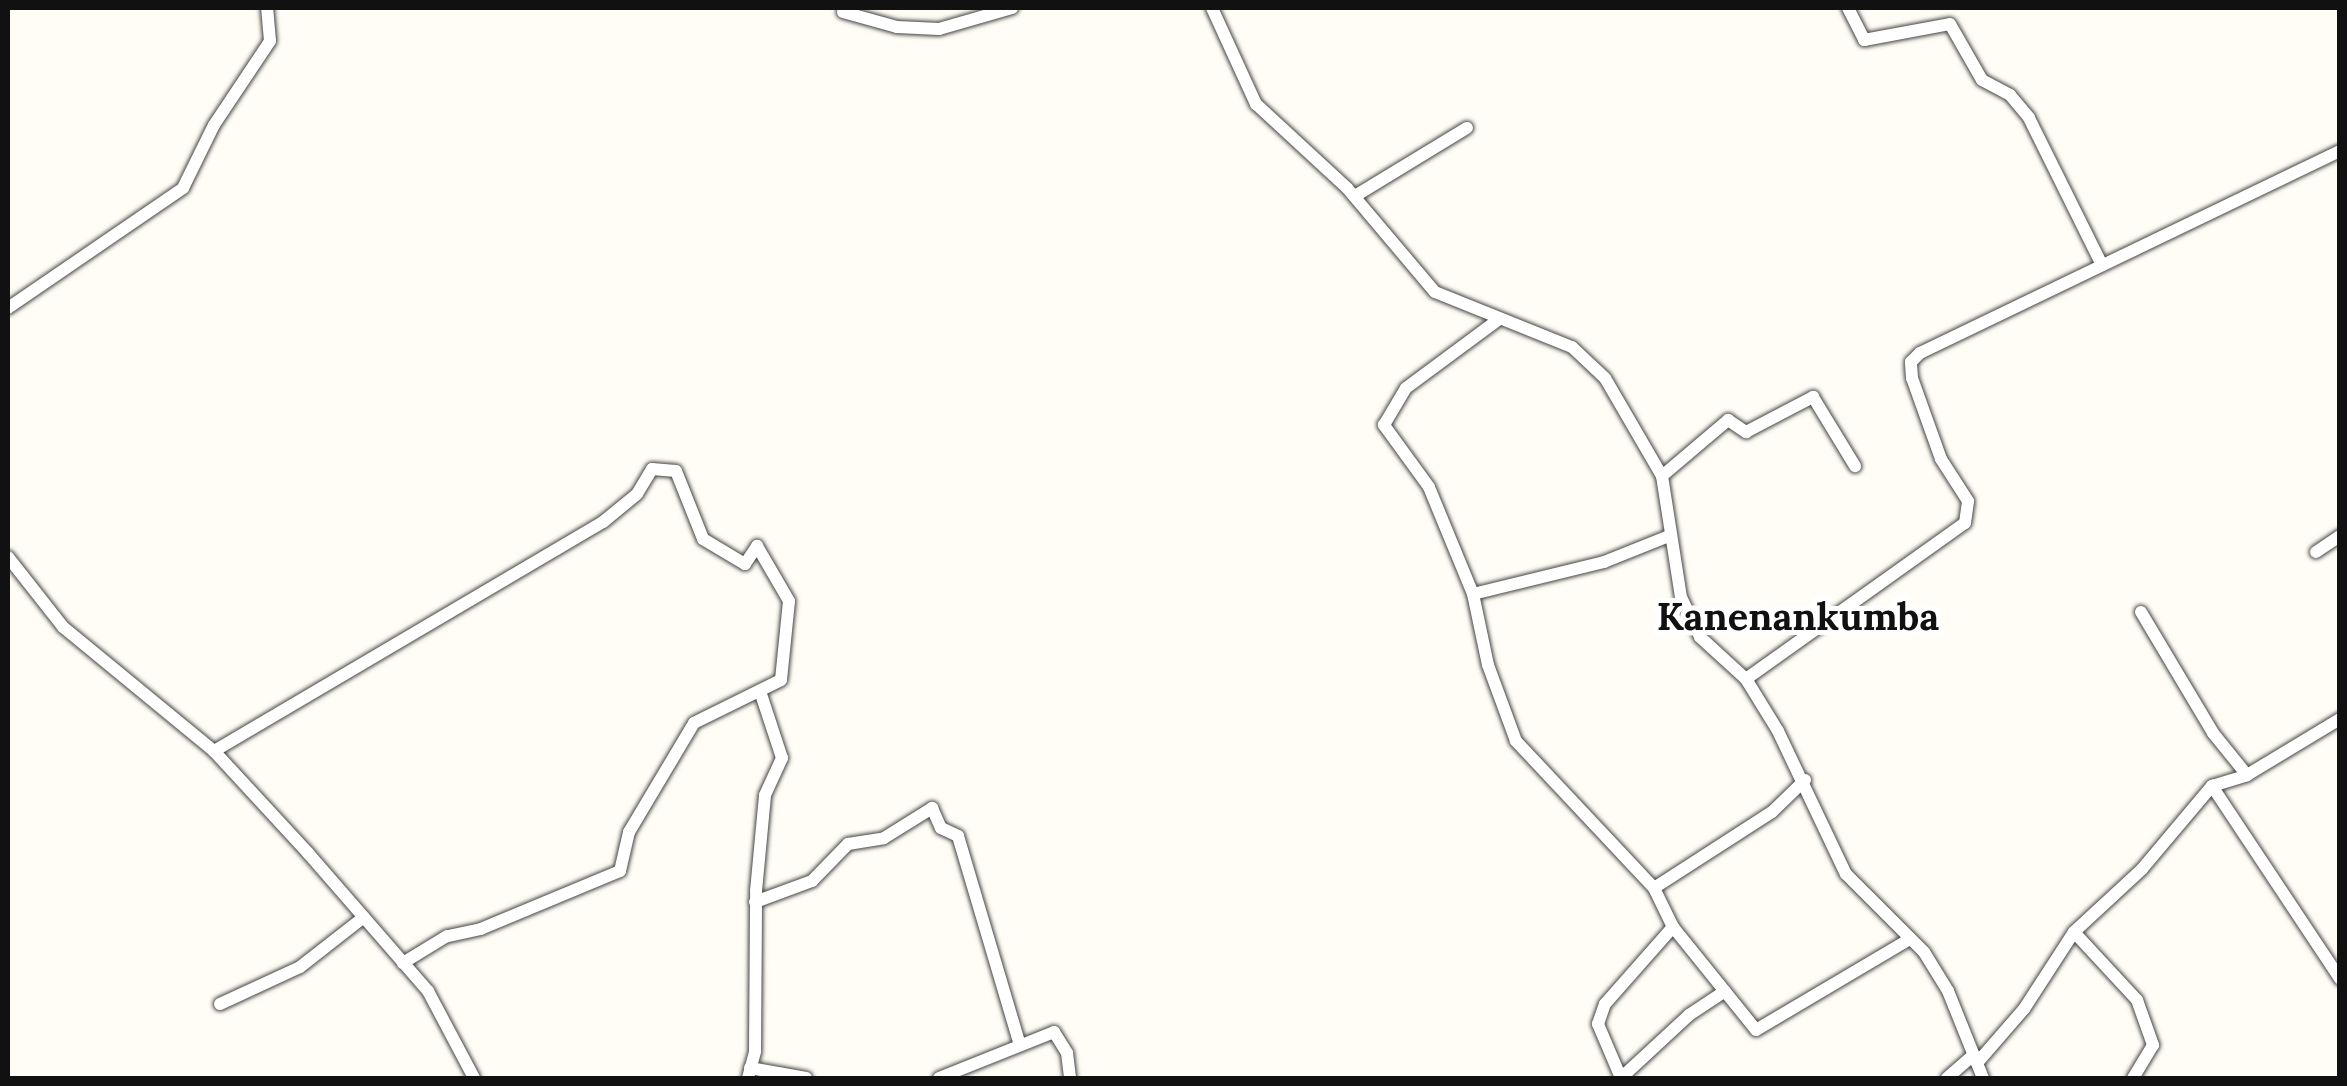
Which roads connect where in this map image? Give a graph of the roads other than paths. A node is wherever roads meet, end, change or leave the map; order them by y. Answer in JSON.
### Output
{"nodes":[{"id":1,"x":268,"y":8,"type":"edge"},
{"id":2,"x":1012,"y":8,"type":"edge"},
{"id":3,"x":1212,"y":8,"type":"edge"},
{"id":4,"x":1848,"y":8,"type":"edge"},
{"id":5,"x":843,"y":12,"type":"dead end"},
{"id":6,"x":1467,"y":128,"type":"dead end"},
{"id":7,"x":2340,"y":151,"type":"edge"},
{"id":8,"x":1355,"y":196,"type":"junction"},
{"id":9,"x":2101,"y":263,"type":"junction"},
{"id":10,"x":8,"y":308,"type":"edge"},
{"id":11,"x":1498,"y":320,"type":"junction"},
{"id":12,"x":1855,"y":466,"type":"dead end"},
{"id":13,"x":1662,"y":476,"type":"junction"},
{"id":14,"x":1669,"y":536,"type":"junction"},
{"id":15,"x":2340,"y":536,"type":"edge"},
{"id":16,"x":2316,"y":552,"type":"dead end"},
{"id":17,"x":8,"y":557,"type":"edge"},
{"id":18,"x":1473,"y":594,"type":"junction"},
{"id":19,"x":2141,"y":612,"type":"dead end"},
{"id":20,"x":1746,"y":678,"type":"junction"},
{"id":21,"x":761,"y":694,"type":"junction"},
{"id":22,"x":2340,"y":719,"type":"edge"},
{"id":23,"x":214,"y":751,"type":"junction"},
{"id":24,"x":2247,"y":775,"type":"junction"},
{"id":25,"x":1806,"y":780,"type":"junction"},
{"id":26,"x":2212,"y":786,"type":"junction"},
{"id":27,"x":1654,"y":888,"type":"junction"},
{"id":28,"x":756,"y":902,"type":"junction"},
{"id":29,"x":364,"y":917,"type":"junction"},
{"id":30,"x":1673,"y":927,"type":"junction"},
{"id":31,"x":2074,"y":932,"type":"junction"},
{"id":32,"x":1908,"y":940,"type":"junction"},
{"id":33,"x":403,"y":963,"type":"junction"},
{"id":34,"x":2340,"y":979,"type":"edge"},
{"id":35,"x":1726,"y":991,"type":"junction"},
{"id":36,"x":220,"y":1004,"type":"dead end"},
{"id":37,"x":1020,"y":1046,"type":"junction"},
{"id":38,"x":1975,"y":1059,"type":"junction"},
{"id":39,"x":749,"y":1073,"type":"edge"},
{"id":40,"x":474,"y":1078,"type":"edge"},
{"id":41,"x":806,"y":1078,"type":"edge"},
{"id":42,"x":939,"y":1078,"type":"edge"},
{"id":43,"x":1070,"y":1078,"type":"edge"},
{"id":44,"x":1621,"y":1078,"type":"edge"},
{"id":45,"x":1947,"y":1078,"type":"edge"},
{"id":46,"x":1982,"y":1078,"type":"edge"},
{"id":47,"x":2134,"y":1078,"type":"edge"}],
"edges":[{"from":1,"to":10,"type":"street"},
{"from":2,"to":5,"type":"street"},
{"from":3,"to":8,"type":"street"},
{"from":4,"to":9,"type":"street"},
{"from":6,"to":8,"type":"street"},
{"from":7,"to":9,"type":"street"},
{"from":8,"to":11,"type":"street"},
{"from":9,"to":20,"type":"street"},
{"from":11,"to":13,"type":"street"},
{"from":11,"to":18,"type":"street"},
{"from":12,"to":13,"type":"street"},
{"from":13,"to":14,"type":"street"},
{"from":14,"to":18,"type":"street"},
{"from":14,"to":20,"type":"street"},
{"from":15,"to":16,"type":"street"},
{"from":17,"to":23,"type":"street"},
{"from":18,"to":27,"type":"street"},
{"from":19,"to":24,"type":"street"},
{"from":20,"to":25,"type":"street"},
{"from":21,"to":23,"type":"street"},
{"from":21,"to":28,"type":"street"},
{"from":21,"to":33,"type":"street"},
{"from":22,"to":24,"type":"street"},
{"from":23,"to":29,"type":"street"},
{"from":24,"to":26,"type":"street"},
{"from":25,"to":27,"type":"street"},
{"from":25,"to":32,"type":"street"},
{"from":26,"to":31,"type":"street"},
{"from":26,"to":34,"type":"street"},
{"from":27,"to":30,"type":"street"},
{"from":28,"to":37,"type":"street"},
{"from":28,"to":39,"type":"street"},
{"from":29,"to":33,"type":"street"},
{"from":29,"to":36,"type":"street"},
{"from":30,"to":35,"type":"street"},
{"from":30,"to":44,"type":"street"},
{"from":31,"to":38,"type":"street"},
{"from":31,"to":47,"type":"street"},
{"from":32,"to":35,"type":"street"},
{"from":32,"to":38,"type":"street"},
{"from":33,"to":40,"type":"street"},
{"from":35,"to":44,"type":"street"},
{"from":37,"to":42,"type":"street"},
{"from":37,"to":43,"type":"street"},
{"from":38,"to":45,"type":"street"},
{"from":38,"to":46,"type":"street"},
{"from":39,"to":41,"type":"street"}]}
